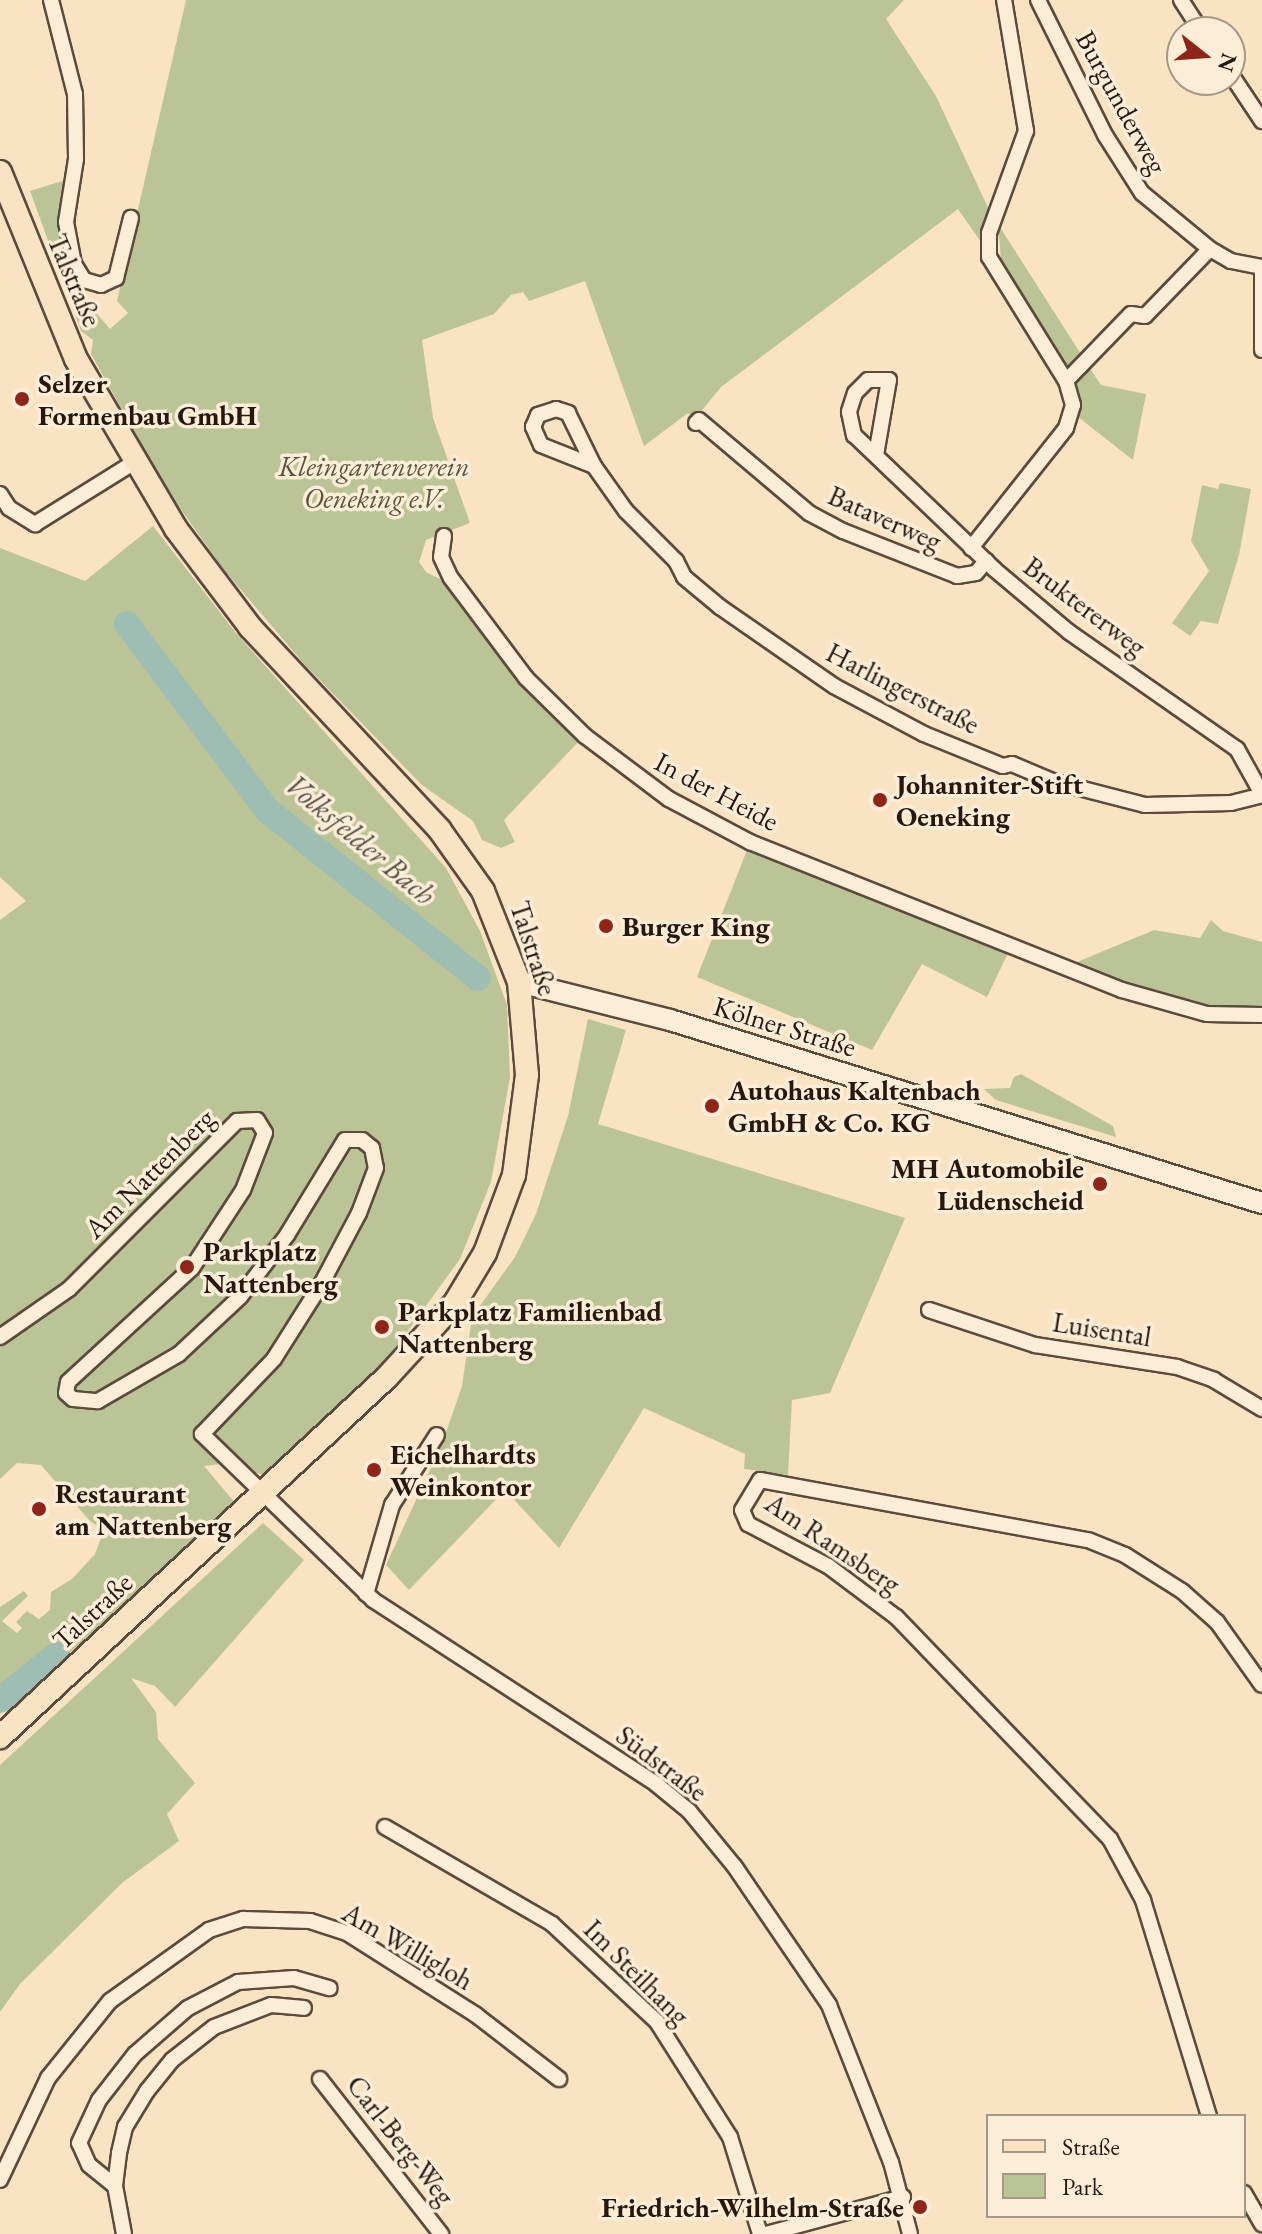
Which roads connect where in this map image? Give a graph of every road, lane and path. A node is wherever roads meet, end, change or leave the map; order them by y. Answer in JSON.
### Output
{"nodes":[{"id":1,"x":51,"y":0,"type":"edge"},
{"id":2,"x":1004,"y":0,"type":"edge"},
{"id":3,"x":1038,"y":0,"type":"edge"},
{"id":4,"x":1245,"y":96,"type":"edge"},
{"id":5,"x":1262,"y":121,"type":"edge"},
{"id":6,"x":0,"y":172,"type":"edge"},
{"id":7,"x":131,"y":218,"type":"dead end"},
{"id":8,"x":1210,"y":249,"type":"junction"},
{"id":9,"x":1262,"y":268,"type":"edge"},
{"id":10,"x":1262,"y":350,"type":"edge"},
{"id":11,"x":1066,"y":381,"type":"junction"},
{"id":12,"x":696,"y":423,"type":"dead end"},
{"id":13,"x":876,"y":455,"type":"junction"},
{"id":14,"x":133,"y":463,"type":"junction"},
{"id":15,"x":594,"y":466,"type":"junction"},
{"id":16,"x":0,"y":494,"type":"edge"},
{"id":17,"x":444,"y":536,"type":"dead end"},
{"id":18,"x":971,"y":548,"type":"junction"},
{"id":19,"x":986,"y":561,"type":"junction"},
{"id":20,"x":1262,"y":795,"type":"edge"},
{"id":21,"x":519,"y":982,"type":"junction"},
{"id":22,"x":1262,"y":1015,"type":"edge"},
{"id":23,"x":1262,"y":1203,"type":"edge"},
{"id":24,"x":929,"y":1310,"type":"dead end"},
{"id":25,"x":0,"y":1337,"type":"edge"},
{"id":26,"x":1262,"y":1409,"type":"edge"},
{"id":27,"x":437,"y":1435,"type":"dead end"},
{"id":28,"x":261,"y":1493,"type":"junction"},
{"id":29,"x":366,"y":1594,"type":"junction"},
{"id":30,"x":1262,"y":1685,"type":"edge"},
{"id":31,"x":0,"y":1737,"type":"edge"},
{"id":32,"x":385,"y":1827,"type":"dead end"},
{"id":33,"x":330,"y":1988,"type":"dead end"},
{"id":34,"x":304,"y":2008,"type":"dead end"},
{"id":35,"x":320,"y":2079,"type":"dead end"},
{"id":36,"x":559,"y":2079,"type":"dead end"},
{"id":37,"x":1208,"y":2114,"type":"edge"},
{"id":38,"x":0,"y":2180,"type":"edge"},
{"id":39,"x":115,"y":2186,"type":"junction"},
{"id":40,"x":1246,"y":2196,"type":"edge"},
{"id":41,"x":903,"y":2197,"type":"junction"},
{"id":42,"x":1262,"y":2224,"type":"edge"},
{"id":43,"x":124,"y":2234,"type":"edge"},
{"id":44,"x":441,"y":2234,"type":"edge"},
{"id":45,"x":763,"y":2234,"type":"edge"},
{"id":46,"x":910,"y":2234,"type":"edge"}],
"edges":[{"from":1,"to":7,"type":"street"},
{"from":2,"to":11,"type":"street"},
{"from":3,"to":8,"type":"street","name":"Burgunderweg"},
{"from":4,"to":5,"type":"street"},
{"from":6,"to":14,"type":"main road","name":"Talstraße"},
{"from":8,"to":9,"type":"street","name":"Burgunderweg"},
{"from":8,"to":11,"type":"street"},
{"from":9,"to":10,"type":"street"},
{"from":11,"to":18,"type":"street"},
{"from":12,"to":19,"type":"street","name":"Bataverweg"},
{"from":13,"to":13,"type":"street","name":"Bruktererweg"},
{"from":13,"to":18,"type":"street","name":"Bruktererweg"},
{"from":14,"to":16,"type":"street"},
{"from":14,"to":21,"type":"main road","name":"Talstraße"},
{"from":15,"to":15,"type":"street","name":"Harlingerstraße"},
{"from":15,"to":20,"type":"street","name":"Harlingerstraße"},
{"from":17,"to":22,"type":"street","name":"In der Heide"},
{"from":18,"to":19,"type":"street","name":"Bruktererweg"},
{"from":19,"to":20,"type":"street","name":"Bruktererweg"},
{"from":21,"to":23,"type":"main road","name":"Kölner Straße"},
{"from":21,"to":28,"type":"main road","name":"Talstraße"},
{"from":24,"to":26,"type":"street","name":"Luisental"},
{"from":25,"to":28,"type":"street","name":"Am Nattenberg"},
{"from":27,"to":29,"type":"street"},
{"from":28,"to":29,"type":"street","name":"Südstraße"},
{"from":28,"to":31,"type":"main road","name":"Talstraße"},
{"from":29,"to":41,"type":"street","name":"Südstraße"},
{"from":30,"to":37,"type":"street","name":"Am Ramsberg"},
{"from":32,"to":45,"type":"street","name":"Im Steilhang"},
{"from":33,"to":39,"type":"street"},
{"from":34,"to":39,"type":"street"},
{"from":35,"to":44,"type":"street","name":"Carl-Berg-Weg"},
{"from":36,"to":38,"type":"street","name":"Am Willigloh"},
{"from":39,"to":43,"type":"street"},
{"from":40,"to":42,"type":"street"},
{"from":41,"to":45,"type":"street"},
{"from":41,"to":46,"type":"street","name":"Südstraße"}]}
